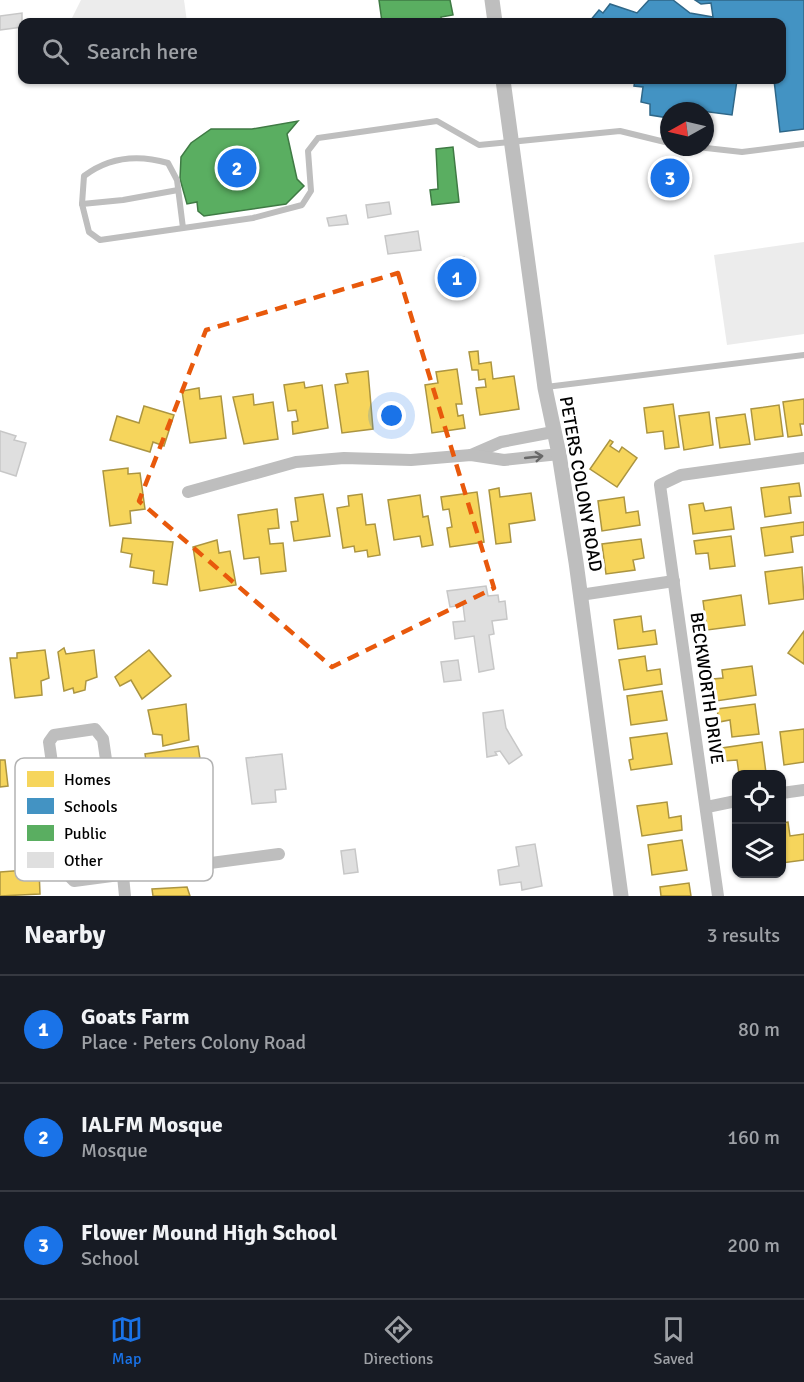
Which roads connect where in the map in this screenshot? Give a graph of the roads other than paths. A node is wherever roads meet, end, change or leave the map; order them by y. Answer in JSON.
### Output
{"nodes":[{"id":1,"x":492,"y":0,"type":"edge"},
{"id":2,"x":494,"y":18,"type":"edge"},
{"id":3,"x":504,"y":84,"type":"edge"},
{"id":4,"x":660,"y":141,"type":"edge"},
{"id":5,"x":511,"y":143,"type":"junction"},
{"id":6,"x":804,"y":144,"type":"edge"},
{"id":7,"x":714,"y":149,"type":"edge"},
{"id":8,"x":178,"y":190,"type":"junction"},
{"id":9,"x":82,"y":204,"type":"junction"},
{"id":10,"x":183,"y":228,"type":"junction"},
{"id":11,"x":804,"y":354,"type":"edge"},
{"id":12,"x":545,"y":388,"type":"junction"},
{"id":13,"x":553,"y":432,"type":"junction"},
{"id":14,"x":559,"y":454,"type":"junction"},
{"id":15,"x":471,"y":455,"type":"junction"},
{"id":16,"x":804,"y":458,"type":"edge"},
{"id":17,"x":188,"y":492,"type":"dead end"},
{"id":18,"x":674,"y":581,"type":"junction"},
{"id":19,"x":580,"y":595,"type":"junction"},
{"id":20,"x":51,"y":758,"type":"edge"},
{"id":21,"x":106,"y":758,"type":"edge"},
{"id":22,"x":804,"y":790,"type":"edge"},
{"id":23,"x":786,"y":792,"type":"edge"},
{"id":24,"x":732,"y":802,"type":"edge"},
{"id":25,"x":706,"y":807,"type":"junction"},
{"id":26,"x":279,"y":854,"type":"dead end"},
{"id":27,"x":213,"y":863,"type":"edge"},
{"id":28,"x":124,"y":881,"type":"edge"},
{"id":29,"x":125,"y":896,"type":"edge"},
{"id":30,"x":621,"y":896,"type":"edge"},
{"id":31,"x":718,"y":896,"type":"edge"}],
"edges":[{"from":1,"to":2,"type":"street"},
{"from":3,"to":5,"type":"street","name":"PETERS COLONY ROAD"},
{"from":4,"to":5,"type":"lane"},
{"from":5,"to":10,"type":"lane"},
{"from":5,"to":12,"type":"street","name":"PETERS COLONY ROAD"},
{"from":6,"to":7,"type":"lane"},
{"from":8,"to":9,"type":"lane"},
{"from":8,"to":9,"type":"lane"},
{"from":8,"to":10,"type":"lane"},
{"from":9,"to":10,"type":"lane"},
{"from":11,"to":12,"type":"lane"},
{"from":12,"to":13,"type":"street","name":"PETERS COLONY ROAD"},
{"from":13,"to":14,"type":"street","name":"PETERS COLONY ROAD"},
{"from":13,"to":15,"type":"street"},
{"from":15,"to":14,"type":"street","one_way":true},
{"from":14,"to":19,"type":"street","name":"PETERS COLONY ROAD"},
{"from":15,"to":17,"type":"street"},
{"from":16,"to":18,"type":"street","name":"BECKWORTH DRIVE"},
{"from":18,"to":19,"type":"street"},
{"from":18,"to":25,"type":"street","name":"BECKWORTH DRIVE"},
{"from":19,"to":30,"type":"street","name":"PETERS COLONY ROAD"},
{"from":20,"to":21,"type":"street"},
{"from":22,"to":23,"type":"street"},
{"from":24,"to":25,"type":"street"},
{"from":25,"to":31,"type":"street","name":"BECKWORTH DRIVE"},
{"from":26,"to":27,"type":"street"},
{"from":28,"to":29,"type":"street"}]}
